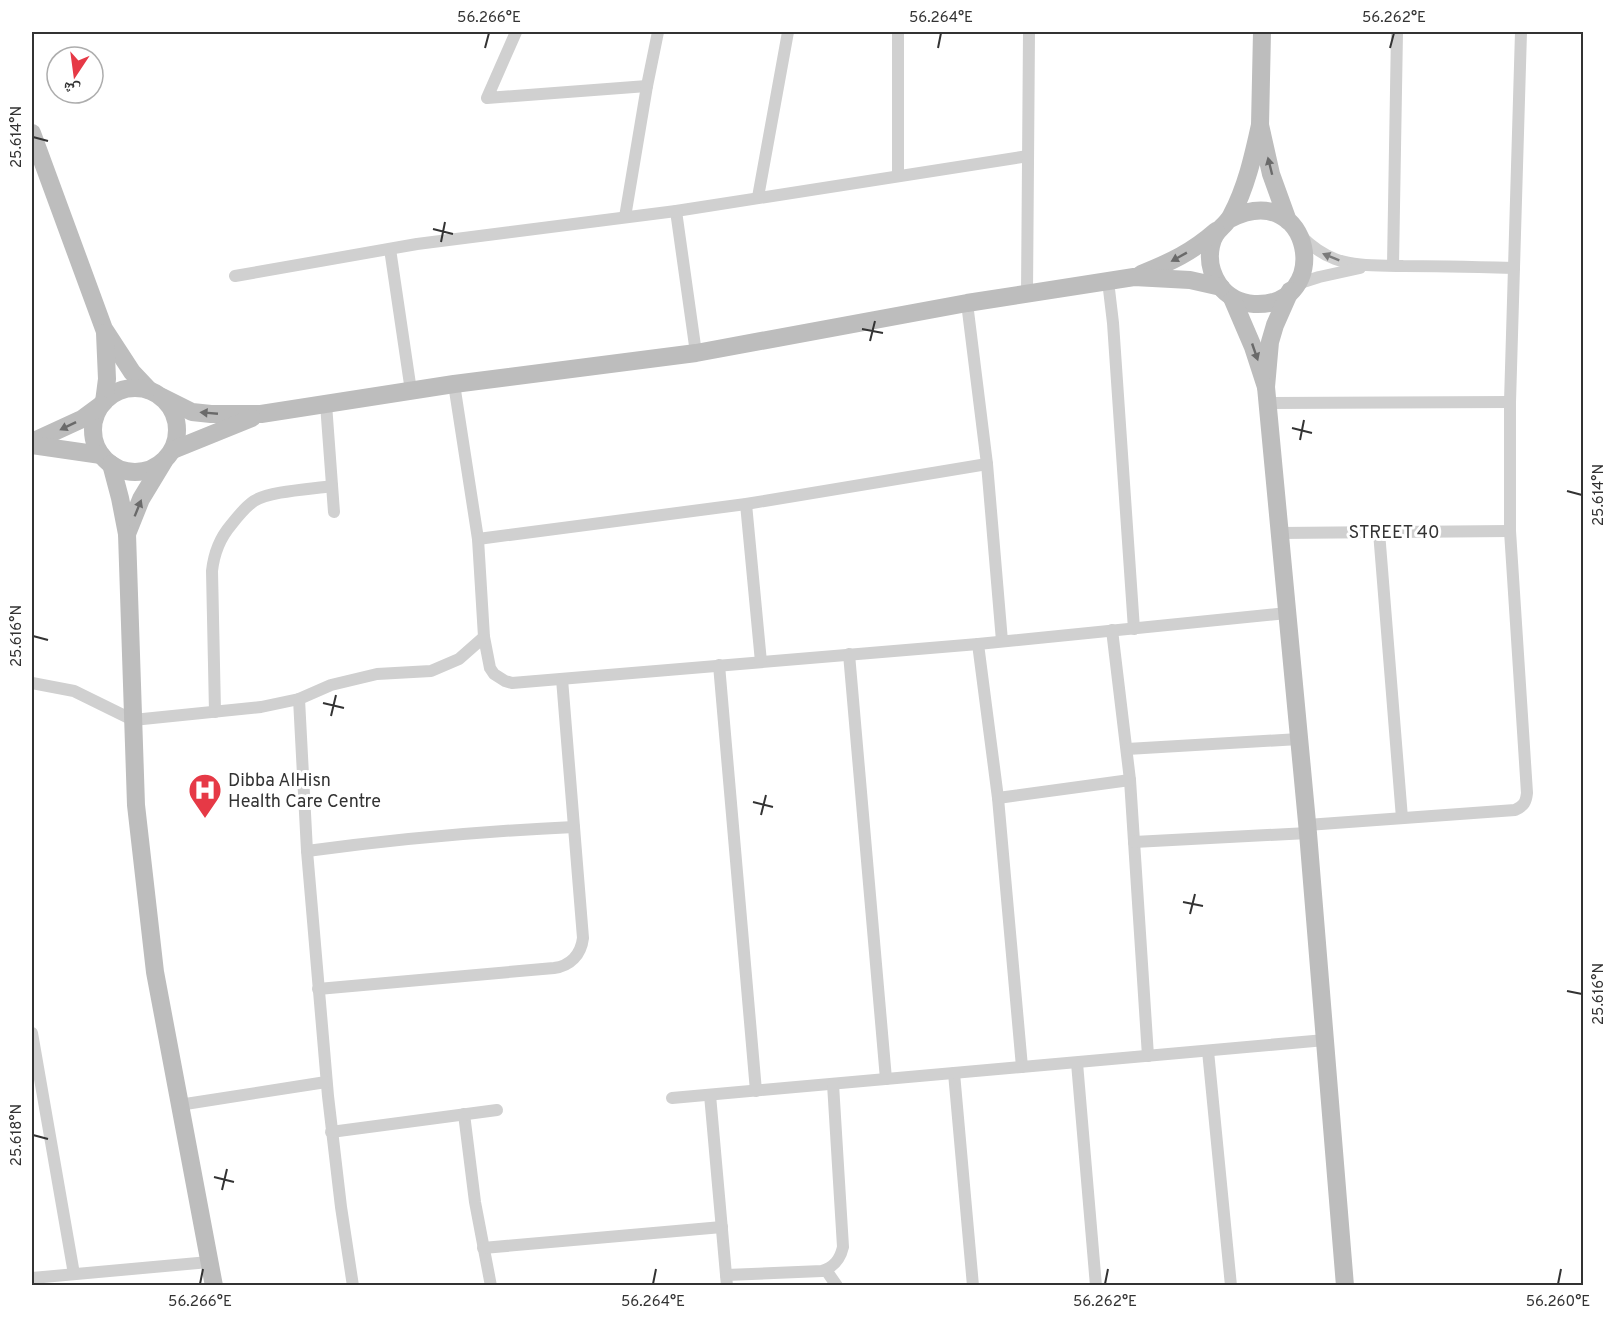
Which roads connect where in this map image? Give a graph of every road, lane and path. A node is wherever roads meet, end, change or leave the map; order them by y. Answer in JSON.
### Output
{"nodes":[{"id":1,"x":516,"y":32,"type":"edge"},
{"id":2,"x":658,"y":32,"type":"edge"},
{"id":3,"x":788,"y":32,"type":"edge"},
{"id":4,"x":898,"y":32,"type":"edge"},
{"id":5,"x":1029,"y":32,"type":"edge"},
{"id":6,"x":1262,"y":32,"type":"edge"},
{"id":7,"x":1397,"y":32,"type":"edge"},
{"id":8,"x":1521,"y":32,"type":"edge"},
{"id":9,"x":647,"y":86,"type":"junction"},
{"id":10,"x":1260,"y":125,"type":"junction"},
{"id":11,"x":32,"y":133,"type":"edge"},
{"id":12,"x":1028,"y":156,"type":"junction"},
{"id":13,"x":898,"y":176,"type":"junction"},
{"id":14,"x":758,"y":197,"type":"junction"},
{"id":15,"x":676,"y":211,"type":"junction"},
{"id":16,"x":625,"y":217,"type":"junction"},
{"id":17,"x":1224,"y":224,"type":"junction"},
{"id":18,"x":1291,"y":224,"type":"junction"},
{"id":19,"x":390,"y":249,"type":"junction"},
{"id":20,"x":1387,"y":265,"type":"junction"},
{"id":21,"x":1514,"y":268,"type":"junction"},
{"id":22,"x":235,"y":276,"type":"dead end"},
{"id":23,"x":1134,"y":277,"type":"junction"},
{"id":24,"x":1108,"y":281,"type":"junction"},
{"id":25,"x":1294,"y":287,"type":"junction"},
{"id":26,"x":1226,"y":292,"type":"junction"},
{"id":27,"x":1027,"y":293,"type":"junction"},
{"id":28,"x":968,"y":303,"type":"junction"},
{"id":29,"x":104,"y":329,"type":"junction"},
{"id":30,"x":696,"y":353,"type":"junction"},
{"id":31,"x":454,"y":384,"type":"junction"},
{"id":32,"x":411,"y":391,"type":"junction"},
{"id":33,"x":155,"y":393,"type":"junction"},
{"id":34,"x":1267,"y":395,"type":"junction"},
{"id":35,"x":1510,"y":402,"type":"junction"},
{"id":36,"x":102,"y":404,"type":"junction"},
{"id":37,"x":326,"y":404,"type":"junction"},
{"id":38,"x":261,"y":414,"type":"junction"},
{"id":39,"x":32,"y":443,"type":"edge"},
{"id":40,"x":168,"y":455,"type":"junction"},
{"id":41,"x":106,"y":460,"type":"junction"},
{"id":42,"x":987,"y":464,"type":"junction"},
{"id":43,"x":332,"y":486,"type":"junction"},
{"id":44,"x":746,"y":504,"type":"junction"},
{"id":45,"x":334,"y":512,"type":"dead end"},
{"id":46,"x":1510,"y":531,"type":"junction"},
{"id":47,"x":1279,"y":532,"type":"junction"},
{"id":48,"x":1379,"y":532,"type":"junction"},
{"id":49,"x":127,"y":534,"type":"junction"},
{"id":50,"x":478,"y":539,"type":"junction"},
{"id":51,"x":1287,"y":613,"type":"junction"},
{"id":52,"x":1134,"y":629,"type":"junction"},
{"id":53,"x":1112,"y":630,"type":"junction"},
{"id":54,"x":484,"y":637,"type":"junction"},
{"id":55,"x":1002,"y":641,"type":"junction"},
{"id":56,"x":978,"y":644,"type":"junction"},
{"id":57,"x":849,"y":654,"type":"junction"},
{"id":58,"x":761,"y":662,"type":"junction"},
{"id":59,"x":719,"y":665,"type":"junction"},
{"id":60,"x":562,"y":679,"type":"junction"},
{"id":61,"x":32,"y":683,"type":"edge"},
{"id":62,"x":298,"y":699,"type":"junction"},
{"id":63,"x":215,"y":712,"type":"junction"},
{"id":64,"x":133,"y":720,"type":"junction"},
{"id":65,"x":1299,"y":739,"type":"junction"},
{"id":66,"x":1127,"y":749,"type":"junction"},
{"id":67,"x":1130,"y":780,"type":"junction"},
{"id":68,"x":998,"y":798,"type":"junction"},
{"id":69,"x":1402,"y":818,"type":"junction"},
{"id":70,"x":574,"y":827,"type":"junction"},
{"id":71,"x":1307,"y":829,"type":"junction"},
{"id":72,"x":1134,"y":842,"type":"junction"},
{"id":73,"x":307,"y":851,"type":"junction"},
{"id":74,"x":318,"y":989,"type":"junction"},
{"id":75,"x":32,"y":1033,"type":"edge"},
{"id":76,"x":1325,"y":1040,"type":"junction"},
{"id":77,"x":1208,"y":1051,"type":"junction"},
{"id":78,"x":1148,"y":1056,"type":"junction"},
{"id":79,"x":34,"y":1059,"type":"edge"},
{"id":80,"x":1077,"y":1062,"type":"junction"},
{"id":81,"x":1022,"y":1067,"type":"junction"},
{"id":82,"x":954,"y":1073,"type":"junction"},
{"id":83,"x":886,"y":1080,"type":"junction"},
{"id":84,"x":326,"y":1082,"type":"junction"},
{"id":85,"x":833,"y":1084,"type":"junction"},
{"id":86,"x":756,"y":1091,"type":"junction"},
{"id":87,"x":710,"y":1095,"type":"junction"},
{"id":88,"x":672,"y":1098,"type":"dead end"},
{"id":89,"x":179,"y":1105,"type":"junction"},
{"id":90,"x":497,"y":1110,"type":"dead end"},
{"id":91,"x":464,"y":1114,"type":"junction"},
{"id":92,"x":331,"y":1132,"type":"junction"},
{"id":93,"x":722,"y":1227,"type":"junction"},
{"id":94,"x":483,"y":1248,"type":"junction"},
{"id":95,"x":209,"y":1262,"type":"junction"},
{"id":96,"x":826,"y":1270,"type":"junction"},
{"id":97,"x":74,"y":1274,"type":"junction"},
{"id":98,"x":32,"y":1278,"type":"edge"},
{"id":99,"x":727,"y":1280,"type":"edge"},
{"id":100,"x":214,"y":1286,"type":"edge"},
{"id":101,"x":353,"y":1286,"type":"edge"},
{"id":102,"x":491,"y":1286,"type":"edge"},
{"id":103,"x":837,"y":1286,"type":"edge"},
{"id":104,"x":974,"y":1286,"type":"edge"},
{"id":105,"x":1096,"y":1286,"type":"edge"},
{"id":106,"x":1231,"y":1286,"type":"edge"},
{"id":107,"x":1345,"y":1286,"type":"edge"}],
"edges":[{"from":1,"to":9,"type":"street"},
{"from":2,"to":9,"type":"street"},
{"from":3,"to":14,"type":"street"},
{"from":4,"to":13,"type":"street"},
{"from":5,"to":12,"type":"street"},
{"from":6,"to":10,"type":"street"},
{"from":7,"to":20,"type":"street"},
{"from":8,"to":21,"type":"street"},
{"from":9,"to":16,"type":"street"},
{"from":10,"to":17,"type":"street"},
{"from":18,"to":10,"type":"street","one_way":true},
{"from":11,"to":29,"type":"street"},
{"from":12,"to":13,"type":"street"},
{"from":12,"to":27,"type":"street"},
{"from":13,"to":14,"type":"street"},
{"from":14,"to":15,"type":"street"},
{"from":15,"to":16,"type":"street"},
{"from":15,"to":30,"type":"street"},
{"from":16,"to":19,"type":"street"},
{"from":17,"to":18,"type":"street"},
{"from":17,"to":23,"type":"street","one_way":true},
{"from":17,"to":26,"type":"street"},
{"from":20,"to":18,"type":"street","one_way":true},
{"from":18,"to":25,"type":"street"},
{"from":19,"to":22,"type":"street"},
{"from":19,"to":32,"type":"street"},
{"from":20,"to":21,"type":"street"},
{"from":20,"to":25,"type":"street"},
{"from":21,"to":35,"type":"street"},
{"from":23,"to":24,"type":"street"},
{"from":23,"to":26,"type":"street"},
{"from":24,"to":27,"type":"street"},
{"from":24,"to":52,"type":"street"},
{"from":25,"to":26,"type":"street"},
{"from":25,"to":34,"type":"street"},
{"from":26,"to":34,"type":"street","one_way":true},
{"from":27,"to":28,"type":"street"},
{"from":28,"to":30,"type":"street"},
{"from":28,"to":42,"type":"street"},
{"from":29,"to":33,"type":"street"},
{"from":29,"to":36,"type":"street"},
{"from":30,"to":31,"type":"street"},
{"from":31,"to":32,"type":"street"},
{"from":31,"to":50,"type":"street"},
{"from":32,"to":37,"type":"street"},
{"from":33,"to":36,"type":"street"},
{"from":38,"to":33,"type":"street","one_way":true},
{"from":33,"to":40,"type":"street"},
{"from":34,"to":35,"type":"street"},
{"from":34,"to":47,"type":"street"},
{"from":35,"to":46,"type":"street"},
{"from":36,"to":39,"type":"street","one_way":true},
{"from":36,"to":41,"type":"street"},
{"from":37,"to":38,"type":"street"},
{"from":37,"to":43,"type":"street"},
{"from":38,"to":40,"type":"street"},
{"from":39,"to":41,"type":"street"},
{"from":40,"to":41,"type":"street"},
{"from":49,"to":40,"type":"street","one_way":true},
{"from":41,"to":49,"type":"street"},
{"from":42,"to":44,"type":"street"},
{"from":42,"to":55,"type":"street"},
{"from":43,"to":45,"type":"street"},
{"from":43,"to":63,"type":"street"},
{"from":44,"to":50,"type":"street"},
{"from":44,"to":58,"type":"street"},
{"from":46,"to":48,"type":"street","name":"STREET 40"},
{"from":46,"to":69,"type":"street"},
{"from":47,"to":48,"type":"street","name":"STREET 40"},
{"from":47,"to":51,"type":"street"},
{"from":48,"to":69,"type":"street"},
{"from":49,"to":64,"type":"street"},
{"from":50,"to":54,"type":"street"},
{"from":51,"to":52,"type":"street"},
{"from":51,"to":65,"type":"street"},
{"from":52,"to":53,"type":"street"},
{"from":53,"to":55,"type":"street"},
{"from":53,"to":66,"type":"street"},
{"from":54,"to":60,"type":"street"},
{"from":54,"to":62,"type":"street"},
{"from":55,"to":56,"type":"street"},
{"from":56,"to":57,"type":"street"},
{"from":56,"to":68,"type":"street"},
{"from":57,"to":58,"type":"street"},
{"from":57,"to":83,"type":"street"},
{"from":58,"to":59,"type":"street"},
{"from":59,"to":60,"type":"street"},
{"from":59,"to":86,"type":"street"},
{"from":60,"to":70,"type":"street"},
{"from":61,"to":64,"type":"street"},
{"from":62,"to":63,"type":"street"},
{"from":62,"to":73,"type":"street"},
{"from":63,"to":64,"type":"street"},
{"from":64,"to":89,"type":"street"},
{"from":65,"to":66,"type":"street"},
{"from":65,"to":71,"type":"street"},
{"from":66,"to":67,"type":"street"},
{"from":67,"to":68,"type":"street"},
{"from":67,"to":72,"type":"street"},
{"from":68,"to":81,"type":"street"},
{"from":69,"to":71,"type":"street"},
{"from":70,"to":73,"type":"street"},
{"from":70,"to":74,"type":"street"},
{"from":71,"to":72,"type":"street"},
{"from":71,"to":76,"type":"street"},
{"from":72,"to":78,"type":"street"},
{"from":73,"to":74,"type":"street"},
{"from":74,"to":84,"type":"street"},
{"from":75,"to":79,"type":"street"},
{"from":76,"to":77,"type":"street"},
{"from":76,"to":107,"type":"street"},
{"from":77,"to":78,"type":"street"},
{"from":77,"to":106,"type":"street"},
{"from":78,"to":80,"type":"street"},
{"from":79,"to":97,"type":"street"},
{"from":80,"to":81,"type":"street"},
{"from":80,"to":105,"type":"street"},
{"from":81,"to":82,"type":"street"},
{"from":82,"to":83,"type":"street"},
{"from":82,"to":104,"type":"street"},
{"from":83,"to":85,"type":"street"},
{"from":84,"to":89,"type":"street"},
{"from":84,"to":92,"type":"street"},
{"from":85,"to":86,"type":"street"},
{"from":85,"to":96,"type":"street"},
{"from":86,"to":87,"type":"street"},
{"from":87,"to":88,"type":"street"},
{"from":87,"to":93,"type":"street"},
{"from":89,"to":95,"type":"street"},
{"from":90,"to":91,"type":"street"},
{"from":91,"to":92,"type":"street"},
{"from":91,"to":94,"type":"street"},
{"from":92,"to":101,"type":"street"},
{"from":93,"to":94,"type":"street"},
{"from":93,"to":99,"type":"street"},
{"from":94,"to":102,"type":"street"},
{"from":95,"to":97,"type":"street"},
{"from":95,"to":100,"type":"street"},
{"from":96,"to":99,"type":"street"},
{"from":96,"to":103,"type":"street"},
{"from":97,"to":98,"type":"street"}]}
